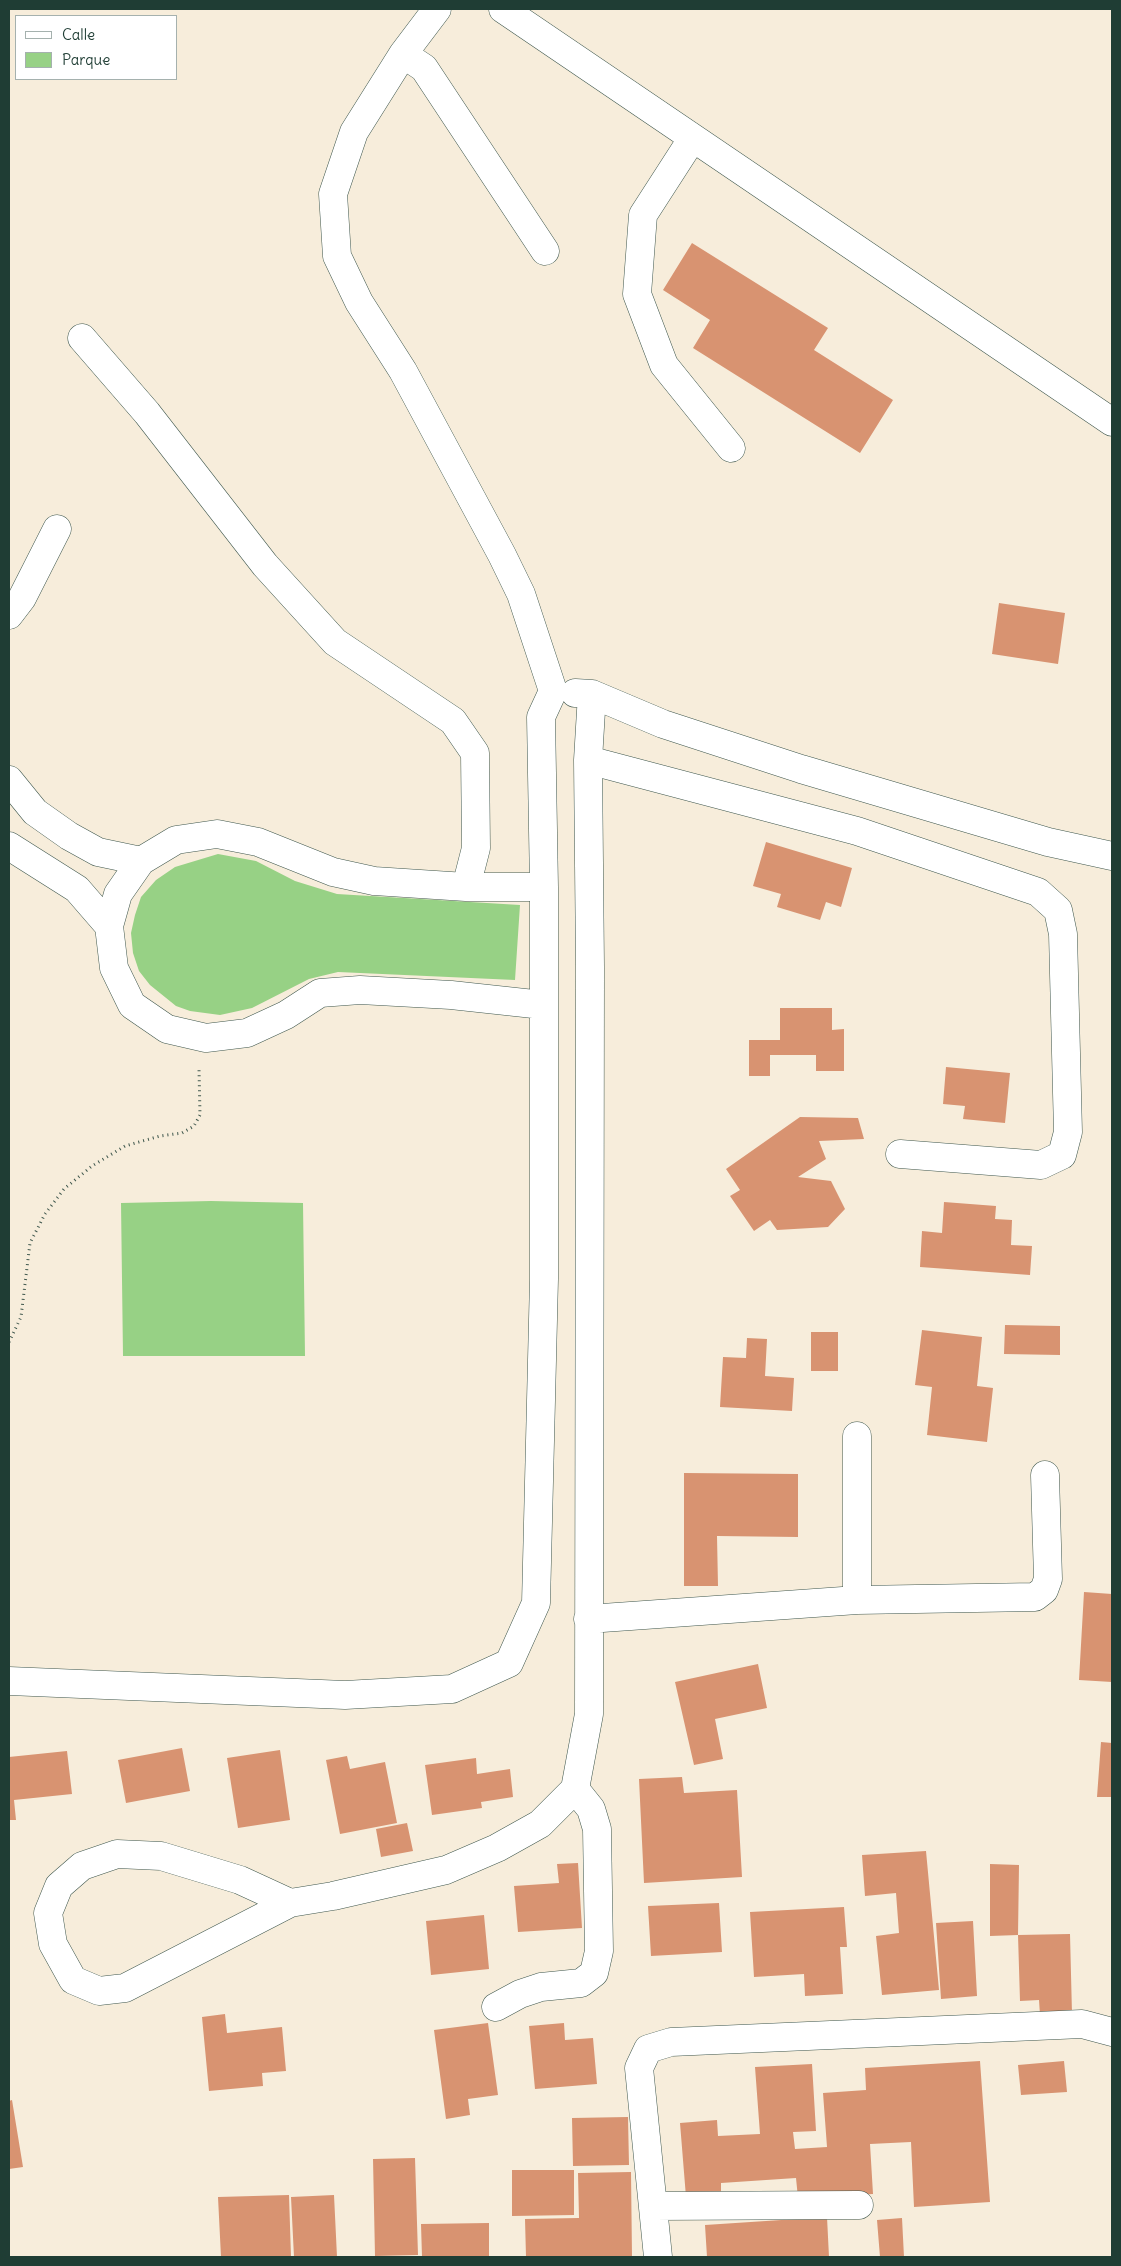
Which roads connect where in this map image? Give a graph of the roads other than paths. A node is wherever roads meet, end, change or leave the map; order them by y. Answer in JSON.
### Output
{"nodes":[{"id":1,"x":437,"y":9,"type":"edge"},
{"id":2,"x":503,"y":9,"type":"edge"},
{"id":3,"x":403,"y":54,"type":"junction"},
{"id":4,"x":692,"y":139,"type":"junction"},
{"id":5,"x":545,"y":250,"type":"dead end"},
{"id":6,"x":82,"y":338,"type":"dead end"},
{"id":7,"x":1112,"y":422,"type":"edge"},
{"id":8,"x":731,"y":448,"type":"dead end"},
{"id":9,"x":57,"y":529,"type":"dead end"},
{"id":10,"x":9,"y":615,"type":"edge"},
{"id":11,"x":553,"y":691,"type":"junction"},
{"id":12,"x":592,"y":694,"type":"junction"},
{"id":13,"x":588,"y":760,"type":"junction"},
{"id":14,"x":9,"y":780,"type":"edge"},
{"id":15,"x":9,"y":846,"type":"edge"},
{"id":16,"x":1112,"y":856,"type":"edge"},
{"id":17,"x":141,"y":862,"type":"junction"},
{"id":18,"x":466,"y":887,"type":"junction"},
{"id":19,"x":544,"y":887,"type":"junction"},
{"id":20,"x":109,"y":926,"type":"junction"},
{"id":21,"x":543,"y":1005,"type":"junction"},
{"id":22,"x":900,"y":1154,"type":"dead end"},
{"id":23,"x":857,"y":1436,"type":"dead end"},
{"id":24,"x":1045,"y":1475,"type":"dead end"},
{"id":25,"x":857,"y":1600,"type":"junction"},
{"id":26,"x":588,"y":1619,"type":"junction"},
{"id":27,"x":9,"y":1681,"type":"edge"},
{"id":28,"x":575,"y":1789,"type":"junction"},
{"id":29,"x":290,"y":1903,"type":"junction"},
{"id":30,"x":496,"y":2007,"type":"dead end"},
{"id":31,"x":1112,"y":2032,"type":"edge"},
{"id":32,"x":859,"y":2205,"type":"dead end"},
{"id":33,"x":653,"y":2206,"type":"junction"},
{"id":34,"x":658,"y":2257,"type":"edge"}],
"edges":[{"from":1,"to":3,"type":"street"},
{"from":2,"to":4,"type":"street"},
{"from":3,"to":5,"type":"street"},
{"from":3,"to":11,"type":"street"},
{"from":4,"to":7,"type":"street"},
{"from":4,"to":8,"type":"street"},
{"from":6,"to":18,"type":"street"},
{"from":9,"to":10,"type":"street"},
{"from":11,"to":12,"type":"street"},
{"from":11,"to":19,"type":"street"},
{"from":12,"to":13,"type":"street"},
{"from":12,"to":16,"type":"street"},
{"from":13,"to":22,"type":"street"},
{"from":13,"to":26,"type":"street"},
{"from":14,"to":17,"type":"street"},
{"from":15,"to":20,"type":"street"},
{"from":17,"to":18,"type":"street"},
{"from":17,"to":20,"type":"street"},
{"from":18,"to":19,"type":"street"},
{"from":19,"to":21,"type":"street"},
{"from":20,"to":21,"type":"street"},
{"from":21,"to":27,"type":"street"},
{"from":23,"to":25,"type":"street"},
{"from":24,"to":25,"type":"street"},
{"from":25,"to":26,"type":"street"},
{"from":26,"to":28,"type":"street"},
{"from":28,"to":29,"type":"street"},
{"from":28,"to":30,"type":"street"},
{"from":29,"to":29,"type":"street"},
{"from":31,"to":33,"type":"street"},
{"from":32,"to":33,"type":"street"},
{"from":33,"to":34,"type":"street"}]}
